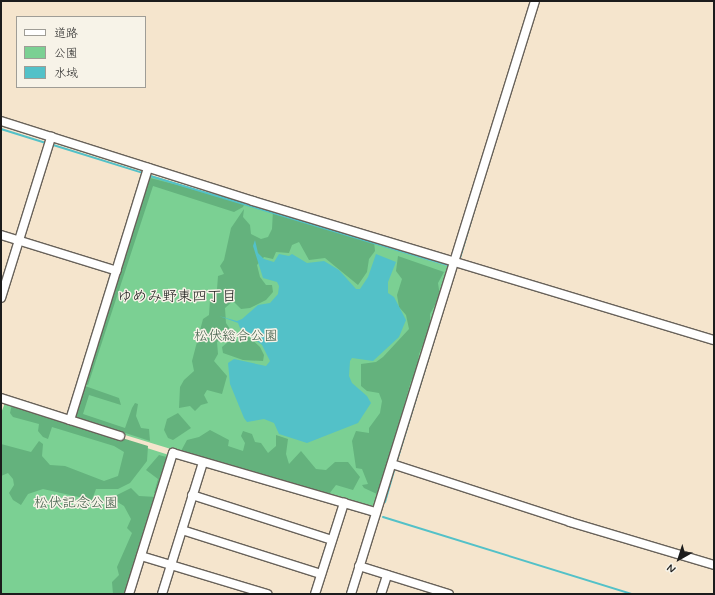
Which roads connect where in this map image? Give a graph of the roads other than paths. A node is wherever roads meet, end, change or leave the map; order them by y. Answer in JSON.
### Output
{"nodes":[{"id":1,"x":535,"y":1,"type":"edge"},
{"id":2,"x":1,"y":121,"type":"edge"},
{"id":3,"x":51,"y":137,"type":"junction"},
{"id":4,"x":148,"y":168,"type":"junction"},
{"id":5,"x":1,"y":235,"type":"edge"},
{"id":6,"x":19,"y":240,"type":"junction"},
{"id":7,"x":454,"y":261,"type":"junction"},
{"id":8,"x":117,"y":271,"type":"junction"},
{"id":9,"x":1,"y":298,"type":"edge"},
{"id":10,"x":714,"y":340,"type":"edge"},
{"id":11,"x":1,"y":398,"type":"edge"},
{"id":12,"x":70,"y":420,"type":"junction"},
{"id":13,"x":120,"y":436,"type":"dead end"},
{"id":14,"x":203,"y":462,"type":"junction"},
{"id":15,"x":394,"y":465,"type":"junction"},
{"id":16,"x":192,"y":495,"type":"junction"},
{"id":17,"x":344,"y":502,"type":"junction"},
{"id":18,"x":375,"y":512,"type":"junction"},
{"id":19,"x":182,"y":530,"type":"junction"},
{"id":20,"x":332,"y":540,"type":"junction"},
{"id":21,"x":141,"y":556,"type":"junction"},
{"id":22,"x":171,"y":565,"type":"junction"},
{"id":23,"x":358,"y":566,"type":"junction"},
{"id":24,"x":714,"y":566,"type":"edge"},
{"id":25,"x":321,"y":574,"type":"junction"},
{"id":26,"x":387,"y":575,"type":"junction"},
{"id":27,"x":129,"y":594,"type":"edge"},
{"id":28,"x":162,"y":594,"type":"edge"},
{"id":29,"x":266,"y":594,"type":"edge"},
{"id":30,"x":315,"y":594,"type":"edge"},
{"id":31,"x":351,"y":594,"type":"edge"},
{"id":32,"x":381,"y":594,"type":"edge"},
{"id":33,"x":449,"y":594,"type":"edge"}],
"edges":[{"from":1,"to":7,"type":"street"},
{"from":2,"to":3,"type":"street"},
{"from":3,"to":4,"type":"street"},
{"from":3,"to":6,"type":"street"},
{"from":4,"to":7,"type":"street"},
{"from":4,"to":8,"type":"street"},
{"from":5,"to":6,"type":"street"},
{"from":6,"to":8,"type":"street"},
{"from":6,"to":9,"type":"street"},
{"from":7,"to":10,"type":"street"},
{"from":7,"to":15,"type":"street"},
{"from":8,"to":12,"type":"street"},
{"from":11,"to":12,"type":"street"},
{"from":12,"to":13,"type":"street"},
{"from":14,"to":16,"type":"street"},
{"from":14,"to":17,"type":"street"},
{"from":14,"to":21,"type":"street"},
{"from":15,"to":18,"type":"street"},
{"from":15,"to":24,"type":"street"},
{"from":16,"to":19,"type":"street"},
{"from":16,"to":20,"type":"street"},
{"from":17,"to":18,"type":"street"},
{"from":17,"to":20,"type":"street"},
{"from":18,"to":23,"type":"street"},
{"from":19,"to":22,"type":"street"},
{"from":19,"to":25,"type":"street"},
{"from":20,"to":25,"type":"street"},
{"from":21,"to":22,"type":"street"},
{"from":21,"to":27,"type":"street"},
{"from":22,"to":28,"type":"street"},
{"from":22,"to":29,"type":"street"},
{"from":23,"to":26,"type":"street"},
{"from":23,"to":31,"type":"street"},
{"from":25,"to":30,"type":"street"},
{"from":26,"to":32,"type":"street"},
{"from":26,"to":33,"type":"street"}]}
